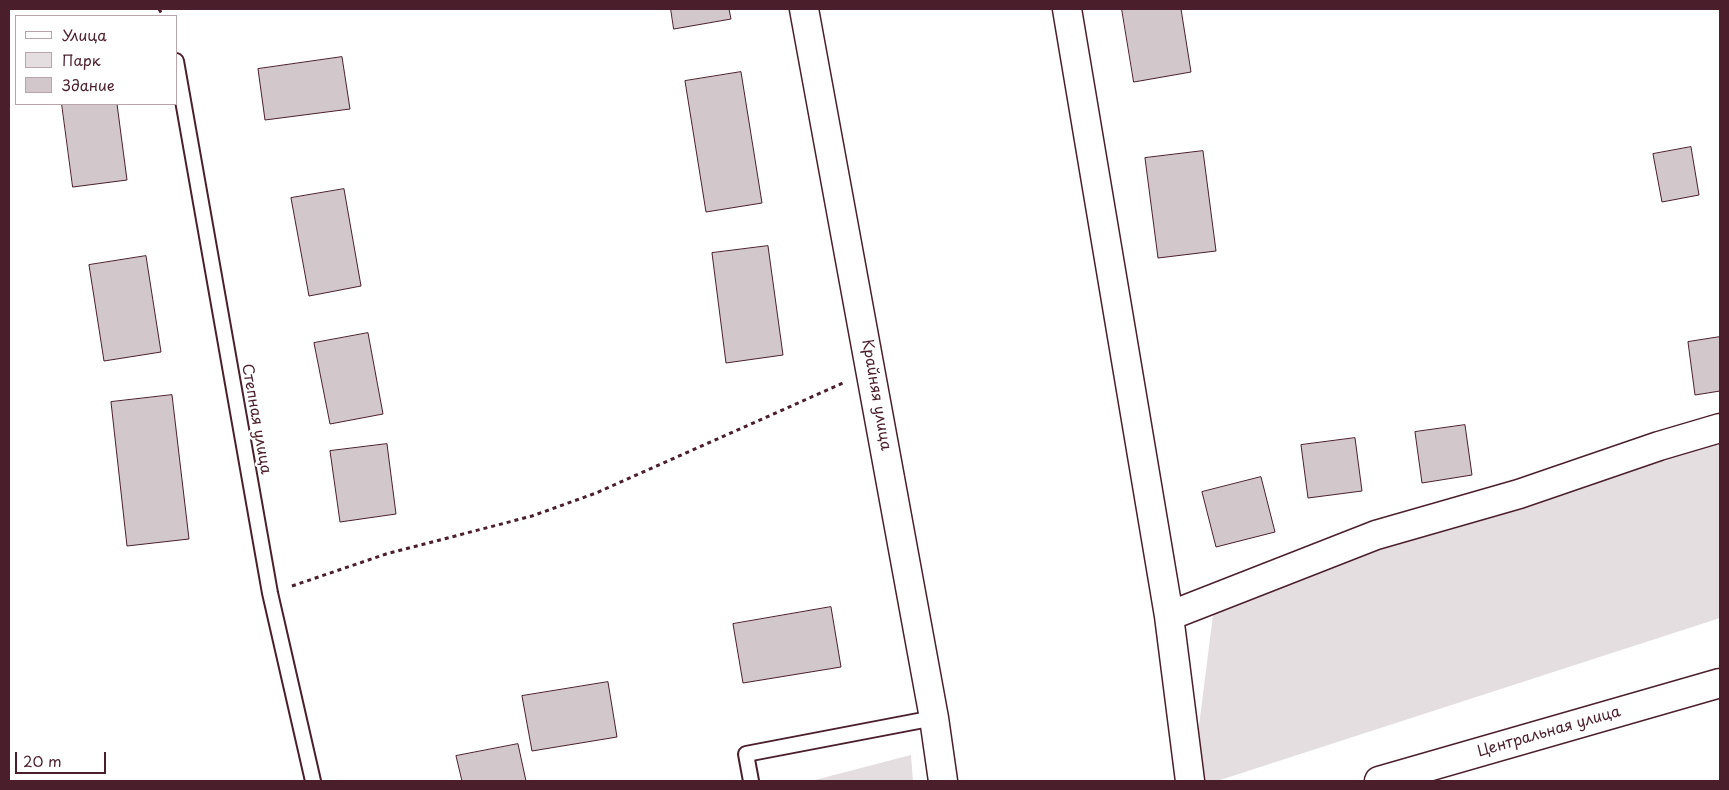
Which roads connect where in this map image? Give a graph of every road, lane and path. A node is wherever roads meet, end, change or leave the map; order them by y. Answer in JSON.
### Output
{"nodes":[{"id":1,"x":804,"y":9,"type":"edge"},
{"id":2,"x":1067,"y":9,"type":"edge"},
{"id":3,"x":178,"y":72,"type":"edge"},
{"id":4,"x":871,"y":370,"type":"junction"},
{"id":5,"x":1720,"y":428,"type":"edge"},
{"id":6,"x":270,"y":593,"type":"junction"},
{"id":7,"x":1169,"y":616,"type":"junction"},
{"id":8,"x":1720,"y":683,"type":"edge"},
{"id":9,"x":934,"y":718,"type":"junction"},
{"id":10,"x":313,"y":781,"type":"edge"},
{"id":11,"x":751,"y":781,"type":"edge"},
{"id":12,"x":943,"y":781,"type":"edge"},
{"id":13,"x":1190,"y":781,"type":"edge"},
{"id":14,"x":1379,"y":781,"type":"edge"}],
"edges":[{"from":1,"to":4,"type":"street","name":"Крайняя улица"},
{"from":2,"to":7,"type":"street"},
{"from":3,"to":6,"type":"lane","name":"Степная улица"},
{"from":4,"to":6,"type":"path"},
{"from":4,"to":9,"type":"street","name":"Крайняя улица"},
{"from":5,"to":7,"type":"street"},
{"from":6,"to":10,"type":"lane","name":"Степная улица"},
{"from":7,"to":13,"type":"street"},
{"from":8,"to":14,"type":"street","name":"Центральная улица"},
{"from":9,"to":11,"type":"lane"},
{"from":9,"to":12,"type":"street","name":"Крайняя улица"}]}
